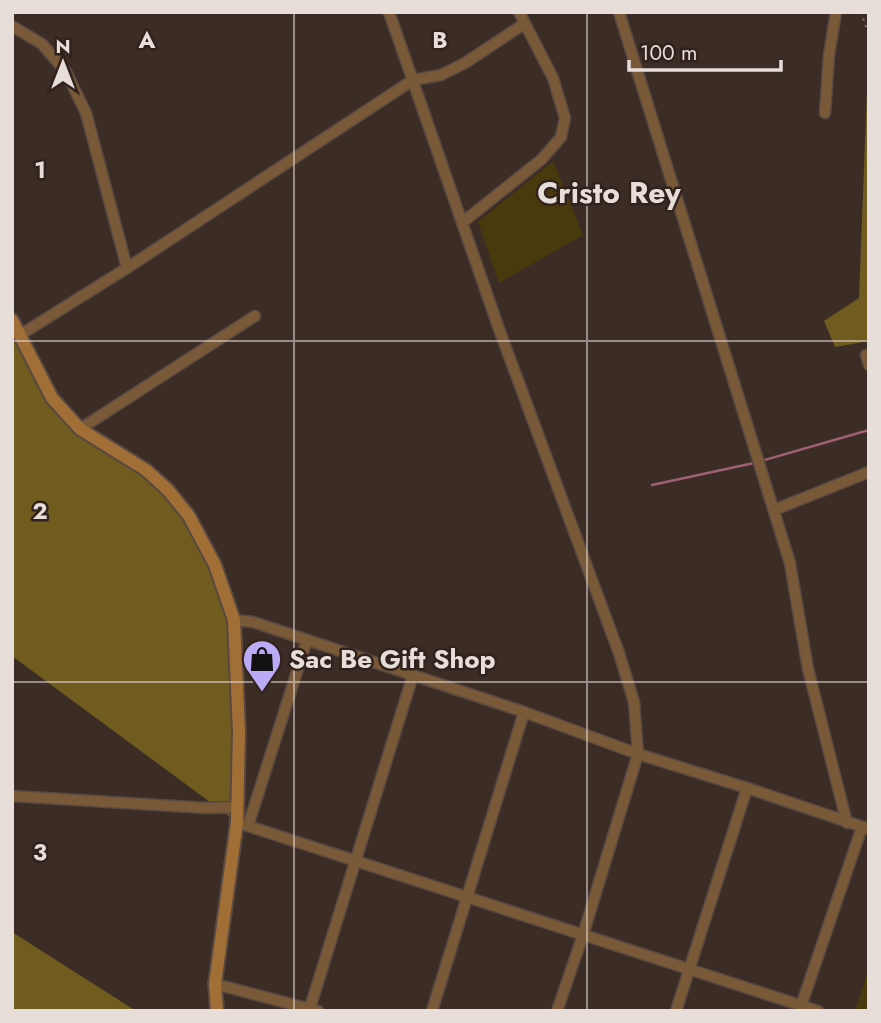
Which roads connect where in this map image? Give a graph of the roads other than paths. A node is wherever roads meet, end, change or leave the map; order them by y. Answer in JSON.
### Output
{"nodes":[{"id":1,"x":389,"y":12,"type":"edge"},
{"id":2,"x":519,"y":12,"type":"edge"},
{"id":3,"x":619,"y":12,"type":"edge"},
{"id":4,"x":836,"y":12,"type":"edge"},
{"id":5,"x":524,"y":24,"type":"junction"},
{"id":6,"x":12,"y":26,"type":"edge"},
{"id":7,"x":413,"y":80,"type":"junction"},
{"id":8,"x":825,"y":113,"type":"dead end"},
{"id":9,"x":463,"y":222,"type":"junction"},
{"id":10,"x":127,"y":268,"type":"junction"},
{"id":11,"x":255,"y":316,"type":"dead end"},
{"id":12,"x":12,"y":320,"type":"edge"},
{"id":13,"x":20,"y":335,"type":"junction"},
{"id":14,"x":80,"y":429,"type":"junction"},
{"id":15,"x":869,"y":472,"type":"edge"},
{"id":16,"x":774,"y":510,"type":"junction"},
{"id":17,"x":234,"y":620,"type":"junction"},
{"id":18,"x":307,"y":640,"type":"junction"},
{"id":19,"x":413,"y":676,"type":"junction"},
{"id":20,"x":524,"y":712,"type":"junction"},
{"id":21,"x":638,"y":754,"type":"junction"},
{"id":22,"x":747,"y":788,"type":"junction"},
{"id":23,"x":12,"y":796,"type":"edge"},
{"id":24,"x":237,"y":807,"type":"junction"},
{"id":25,"x":847,"y":823,"type":"junction"},
{"id":26,"x":242,"y":824,"type":"junction"},
{"id":27,"x":866,"y":828,"type":"edge"},
{"id":28,"x":355,"y":861,"type":"junction"},
{"id":29,"x":468,"y":897,"type":"junction"},
{"id":30,"x":583,"y":935,"type":"junction"},
{"id":31,"x":689,"y":969,"type":"junction"},
{"id":32,"x":215,"y":984,"type":"junction"},
{"id":33,"x":801,"y":1008,"type":"edge"},
{"id":34,"x":314,"y":1009,"type":"edge"},
{"id":35,"x":217,"y":1011,"type":"edge"},
{"id":36,"x":432,"y":1011,"type":"edge"},
{"id":37,"x":556,"y":1011,"type":"edge"},
{"id":38,"x":676,"y":1011,"type":"edge"},
{"id":39,"x":818,"y":1011,"type":"edge"}],
"edges":[{"from":1,"to":7,"type":"street"},
{"from":2,"to":5,"type":"street"},
{"from":3,"to":16,"type":"street"},
{"from":4,"to":8,"type":"street"},
{"from":5,"to":7,"type":"street"},
{"from":5,"to":9,"type":"street"},
{"from":6,"to":10,"type":"street"},
{"from":7,"to":9,"type":"street"},
{"from":7,"to":10,"type":"street"},
{"from":9,"to":21,"type":"street"},
{"from":10,"to":13,"type":"street"},
{"from":11,"to":14,"type":"street"},
{"from":12,"to":13,"type":"main road"},
{"from":13,"to":14,"type":"main road"},
{"from":14,"to":17,"type":"main road"},
{"from":15,"to":16,"type":"street"},
{"from":16,"to":25,"type":"street"},
{"from":17,"to":18,"type":"street"},
{"from":17,"to":24,"type":"main road"},
{"from":18,"to":19,"type":"street"},
{"from":18,"to":26,"type":"street"},
{"from":19,"to":20,"type":"street"},
{"from":19,"to":28,"type":"street"},
{"from":20,"to":21,"type":"street"},
{"from":20,"to":29,"type":"street"},
{"from":21,"to":22,"type":"street"},
{"from":21,"to":30,"type":"street"},
{"from":22,"to":25,"type":"street"},
{"from":22,"to":31,"type":"street"},
{"from":23,"to":24,"type":"street"},
{"from":24,"to":26,"type":"main road"},
{"from":25,"to":27,"type":"street"},
{"from":26,"to":28,"type":"street"},
{"from":26,"to":32,"type":"main road"},
{"from":27,"to":33,"type":"street"},
{"from":28,"to":29,"type":"street"},
{"from":28,"to":34,"type":"street"},
{"from":29,"to":30,"type":"street"},
{"from":29,"to":36,"type":"street"},
{"from":30,"to":31,"type":"street"},
{"from":30,"to":37,"type":"street"},
{"from":31,"to":33,"type":"street"},
{"from":31,"to":38,"type":"street"},
{"from":32,"to":34,"type":"street"},
{"from":32,"to":35,"type":"main road"},
{"from":33,"to":39,"type":"street"}]}
